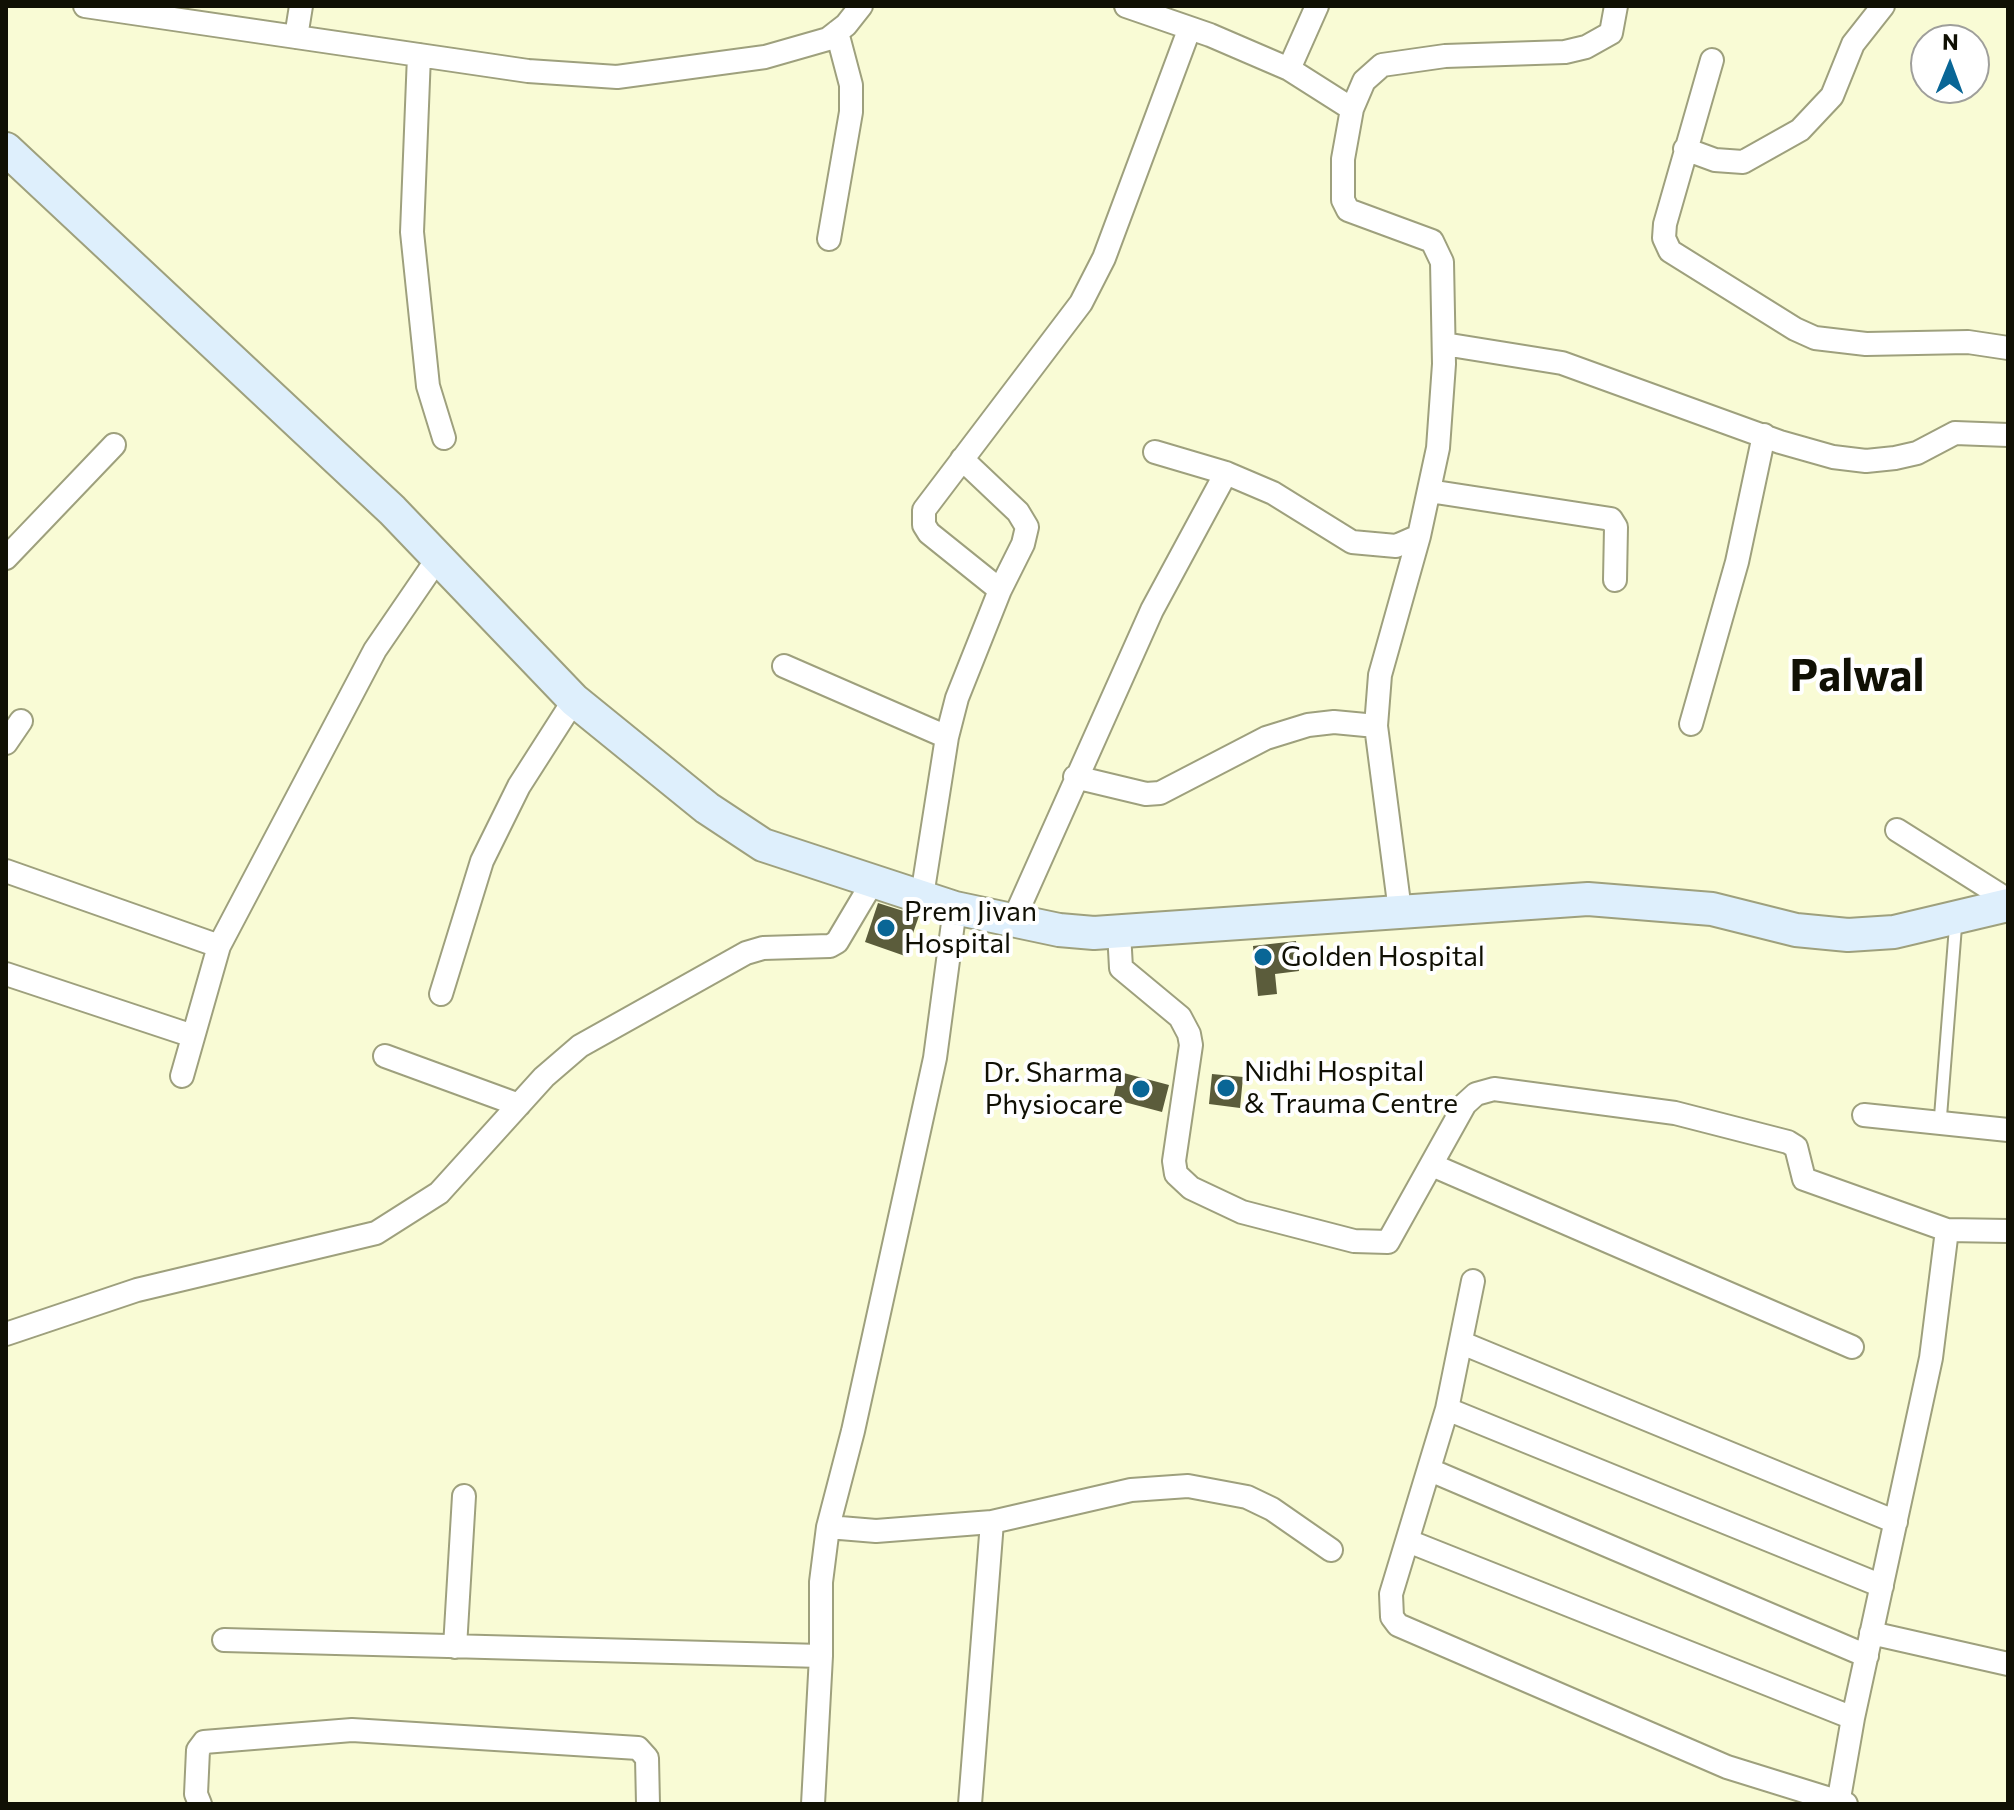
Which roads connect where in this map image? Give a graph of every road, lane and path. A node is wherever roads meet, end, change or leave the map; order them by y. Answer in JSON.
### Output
{"nodes":[{"id":1,"x":85,"y":6,"type":"edge"},
{"id":2,"x":301,"y":6,"type":"edge"},
{"id":3,"x":861,"y":6,"type":"edge"},
{"id":4,"x":1126,"y":6,"type":"edge"},
{"id":5,"x":1317,"y":6,"type":"edge"},
{"id":6,"x":1616,"y":6,"type":"edge"},
{"id":7,"x":1883,"y":6,"type":"edge"},
{"id":8,"x":116,"y":8,"type":"edge"},
{"id":9,"x":1189,"y":30,"type":"junction"},
{"id":10,"x":837,"y":32,"type":"junction"},
{"id":11,"x":296,"y":37,"type":"junction"},
{"id":12,"x":419,"y":55,"type":"junction"},
{"id":13,"x":1712,"y":60,"type":"dead end"},
{"id":14,"x":1289,"y":69,"type":"junction"},
{"id":15,"x":1352,"y":109,"type":"junction"},
{"id":16,"x":6,"y":149,"type":"edge"},
{"id":17,"x":1685,"y":149,"type":"junction"},
{"id":18,"x":829,"y":239,"type":"dead end"},
{"id":19,"x":1444,"y":344,"type":"junction"},
{"id":20,"x":2008,"y":348,"type":"edge"},
{"id":21,"x":1764,"y":435,"type":"junction"},
{"id":22,"x":2008,"y":435,"type":"edge"},
{"id":23,"x":444,"y":438,"type":"dead end"},
{"id":24,"x":114,"y":445,"type":"dead end"},
{"id":25,"x":1155,"y":452,"type":"dead end"},
{"id":26,"x":962,"y":459,"type":"junction"},
{"id":27,"x":1226,"y":473,"type":"junction"},
{"id":28,"x":1429,"y":491,"type":"junction"},
{"id":29,"x":1419,"y":536,"type":"junction"},
{"id":30,"x":6,"y":558,"type":"edge"},
{"id":31,"x":438,"y":558,"type":"junction"},
{"id":32,"x":1615,"y":580,"type":"dead end"},
{"id":33,"x":1000,"y":590,"type":"junction"},
{"id":34,"x":784,"y":666,"type":"dead end"},
{"id":35,"x":574,"y":700,"type":"junction"},
{"id":36,"x":21,"y":721,"type":"dead end"},
{"id":37,"x":1691,"y":724,"type":"dead end"},
{"id":38,"x":1376,"y":726,"type":"junction"},
{"id":39,"x":947,"y":737,"type":"junction"},
{"id":40,"x":6,"y":743,"type":"edge"},
{"id":41,"x":1075,"y":777,"type":"junction"},
{"id":42,"x":1897,"y":830,"type":"dead end"},
{"id":43,"x":6,"y":871,"type":"edge"},
{"id":44,"x":872,"y":883,"type":"junction"},
{"id":45,"x":922,"y":896,"type":"junction"},
{"id":46,"x":2008,"y":902,"type":"edge"},
{"id":47,"x":955,"y":908,"type":"junction"},
{"id":48,"x":1400,"y":911,"type":"junction"},
{"id":49,"x":1957,"y":917,"type":"junction"},
{"id":50,"x":1013,"y":921,"type":"junction"},
{"id":51,"x":1119,"y":932,"type":"junction"},
{"id":52,"x":219,"y":946,"type":"junction"},
{"id":53,"x":6,"y":974,"type":"edge"},
{"id":54,"x":441,"y":994,"type":"dead end"},
{"id":55,"x":193,"y":1036,"type":"junction"},
{"id":56,"x":385,"y":1056,"type":"dead end"},
{"id":57,"x":182,"y":1076,"type":"dead end"},
{"id":58,"x":519,"y":1105,"type":"junction"},
{"id":59,"x":1864,"y":1115,"type":"dead end"},
{"id":60,"x":1940,"y":1123,"type":"junction"},
{"id":61,"x":2008,"y":1130,"type":"edge"},
{"id":62,"x":1432,"y":1165,"type":"junction"},
{"id":63,"x":1947,"y":1230,"type":"junction"},
{"id":64,"x":2008,"y":1231,"type":"edge"},
{"id":65,"x":1473,"y":1281,"type":"dead end"},
{"id":66,"x":6,"y":1334,"type":"edge"},
{"id":67,"x":1462,"y":1343,"type":"junction"},
{"id":68,"x":1852,"y":1347,"type":"dead end"},
{"id":69,"x":1447,"y":1409,"type":"junction"},
{"id":70,"x":1430,"y":1470,"type":"junction"},
{"id":71,"x":464,"y":1496,"type":"dead end"},
{"id":72,"x":992,"y":1522,"type":"junction"},
{"id":73,"x":1896,"y":1522,"type":"junction"},
{"id":74,"x":828,"y":1527,"type":"junction"},
{"id":75,"x":1408,"y":1541,"type":"junction"},
{"id":76,"x":1331,"y":1550,"type":"dead end"},
{"id":77,"x":1882,"y":1586,"type":"junction"},
{"id":78,"x":1871,"y":1633,"type":"junction"},
{"id":79,"x":224,"y":1640,"type":"dead end"},
{"id":80,"x":455,"y":1647,"type":"junction"},
{"id":81,"x":821,"y":1656,"type":"junction"},
{"id":82,"x":1867,"y":1656,"type":"junction"},
{"id":83,"x":2008,"y":1664,"type":"edge"},
{"id":84,"x":1853,"y":1718,"type":"junction"},
{"id":85,"x":1841,"y":1803,"type":"edge"},
{"id":86,"x":200,"y":1804,"type":"edge"},
{"id":87,"x":648,"y":1804,"type":"edge"},
{"id":88,"x":813,"y":1804,"type":"edge"},
{"id":89,"x":970,"y":1804,"type":"edge"}],
"edges":[{"from":1,"to":8,"type":"street"},
{"from":2,"to":11,"type":"street"},
{"from":3,"to":10,"type":"street"},
{"from":4,"to":9,"type":"street"},
{"from":5,"to":14,"type":"street"},
{"from":6,"to":15,"type":"street"},
{"from":7,"to":17,"type":"street"},
{"from":8,"to":11,"type":"street"},
{"from":9,"to":14,"type":"street"},
{"from":9,"to":26,"type":"street"},
{"from":10,"to":12,"type":"street"},
{"from":10,"to":18,"type":"street"},
{"from":11,"to":12,"type":"street"},
{"from":12,"to":23,"type":"street"},
{"from":13,"to":17,"type":"street"},
{"from":14,"to":15,"type":"street"},
{"from":15,"to":19,"type":"street"},
{"from":16,"to":31,"type":"main road"},
{"from":17,"to":20,"type":"street"},
{"from":19,"to":21,"type":"street"},
{"from":19,"to":28,"type":"street"},
{"from":21,"to":22,"type":"street"},
{"from":21,"to":37,"type":"street"},
{"from":24,"to":30,"type":"street"},
{"from":25,"to":27,"type":"street"},
{"from":26,"to":33,"type":"street"},
{"from":26,"to":33,"type":"street"},
{"from":27,"to":29,"type":"street"},
{"from":27,"to":41,"type":"street"},
{"from":28,"to":29,"type":"street"},
{"from":28,"to":32,"type":"street"},
{"from":29,"to":38,"type":"street"},
{"from":31,"to":35,"type":"main road"},
{"from":31,"to":52,"type":"street"},
{"from":33,"to":39,"type":"street"},
{"from":34,"to":39,"type":"street"},
{"from":35,"to":44,"type":"main road"},
{"from":35,"to":54,"type":"street"},
{"from":36,"to":40,"type":"street"},
{"from":38,"to":41,"type":"street"},
{"from":38,"to":48,"type":"street"},
{"from":39,"to":45,"type":"street"},
{"from":41,"to":50,"type":"street"},
{"from":42,"to":46,"type":"street"},
{"from":43,"to":52,"type":"street"},
{"from":44,"to":45,"type":"main road"},
{"from":44,"to":58,"type":"street"},
{"from":45,"to":47,"type":"main road"},
{"from":46,"to":49,"type":"main road"},
{"from":47,"to":50,"type":"main road"},
{"from":47,"to":74,"type":"street"},
{"from":48,"to":49,"type":"main road"},
{"from":48,"to":51,"type":"main road"},
{"from":49,"to":60,"type":"lane"},
{"from":50,"to":51,"type":"main road"},
{"from":51,"to":62,"type":"street"},
{"from":52,"to":55,"type":"street"},
{"from":53,"to":55,"type":"street"},
{"from":55,"to":57,"type":"street"},
{"from":56,"to":58,"type":"street"},
{"from":58,"to":66,"type":"street"},
{"from":59,"to":60,"type":"street"},
{"from":60,"to":61,"type":"street"},
{"from":62,"to":63,"type":"street"},
{"from":62,"to":68,"type":"street"},
{"from":63,"to":64,"type":"street"},
{"from":63,"to":73,"type":"street"},
{"from":65,"to":67,"type":"street"},
{"from":67,"to":69,"type":"street"},
{"from":67,"to":73,"type":"street"},
{"from":69,"to":70,"type":"street"},
{"from":69,"to":77,"type":"street"},
{"from":70,"to":75,"type":"street"},
{"from":70,"to":82,"type":"street"},
{"from":71,"to":80,"type":"street"},
{"from":72,"to":74,"type":"street"},
{"from":72,"to":76,"type":"street"},
{"from":72,"to":89,"type":"street"},
{"from":73,"to":77,"type":"street"},
{"from":74,"to":81,"type":"street"},
{"from":75,"to":84,"type":"street"},
{"from":75,"to":85,"type":"street"},
{"from":77,"to":78,"type":"street"},
{"from":78,"to":82,"type":"street"},
{"from":78,"to":83,"type":"street"},
{"from":79,"to":80,"type":"street"},
{"from":80,"to":81,"type":"street"},
{"from":81,"to":88,"type":"street"},
{"from":82,"to":84,"type":"street"},
{"from":84,"to":85,"type":"street"},
{"from":86,"to":87,"type":"street"}]}
